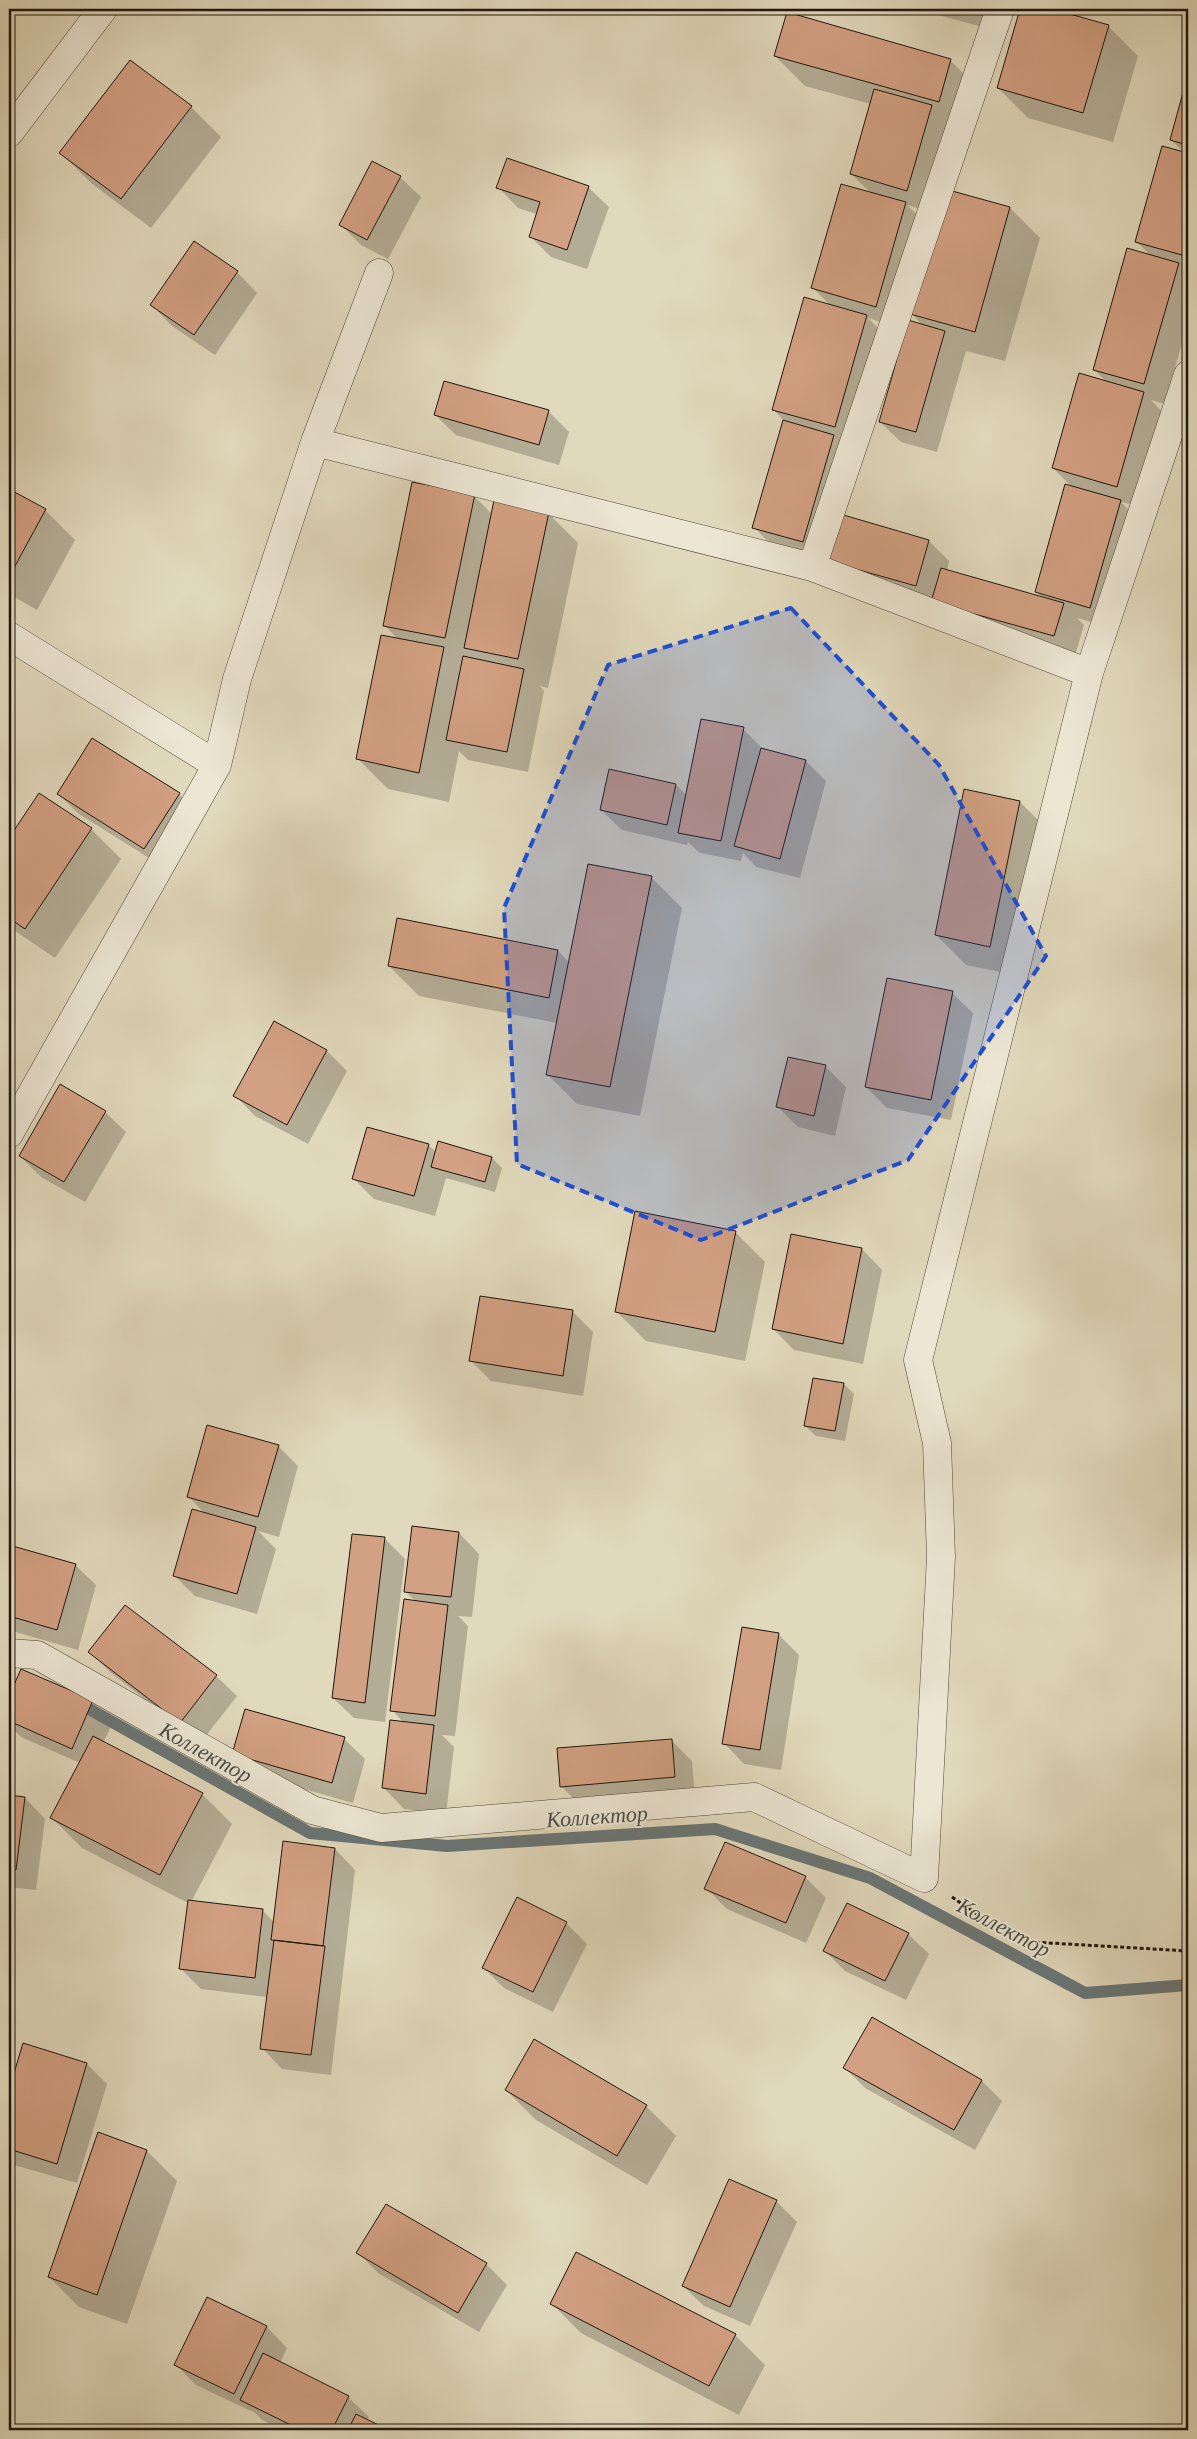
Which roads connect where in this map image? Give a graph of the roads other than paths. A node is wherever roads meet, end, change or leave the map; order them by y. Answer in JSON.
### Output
{"nodes":[{"id":1,"x":103,"y":9,"type":"edge"},
{"id":2,"x":1000,"y":9,"type":"edge"},
{"id":3,"x":9,"y":133,"type":"edge"},
{"id":4,"x":379,"y":273,"type":"dead end"},
{"id":5,"x":1188,"y":375,"type":"edge"},
{"id":6,"x":315,"y":442,"type":"junction"},
{"id":7,"x":812,"y":567,"type":"junction"},
{"id":8,"x":9,"y":636,"type":"edge"},
{"id":9,"x":1089,"y":673,"type":"junction"},
{"id":10,"x":217,"y":765,"type":"junction"},
{"id":11,"x":9,"y":1134,"type":"edge"},
{"id":12,"x":9,"y":1653,"type":"edge"}],
"edges":[{"from":1,"to":3,"type":"street"},
{"from":2,"to":7,"type":"street"},
{"from":4,"to":6,"type":"street"},
{"from":5,"to":9,"type":"street"},
{"from":6,"to":7,"type":"street"},
{"from":6,"to":10,"type":"street"},
{"from":7,"to":9,"type":"street"},
{"from":8,"to":10,"type":"street"},
{"from":9,"to":12,"type":"street"},
{"from":10,"to":11,"type":"street"}]}
